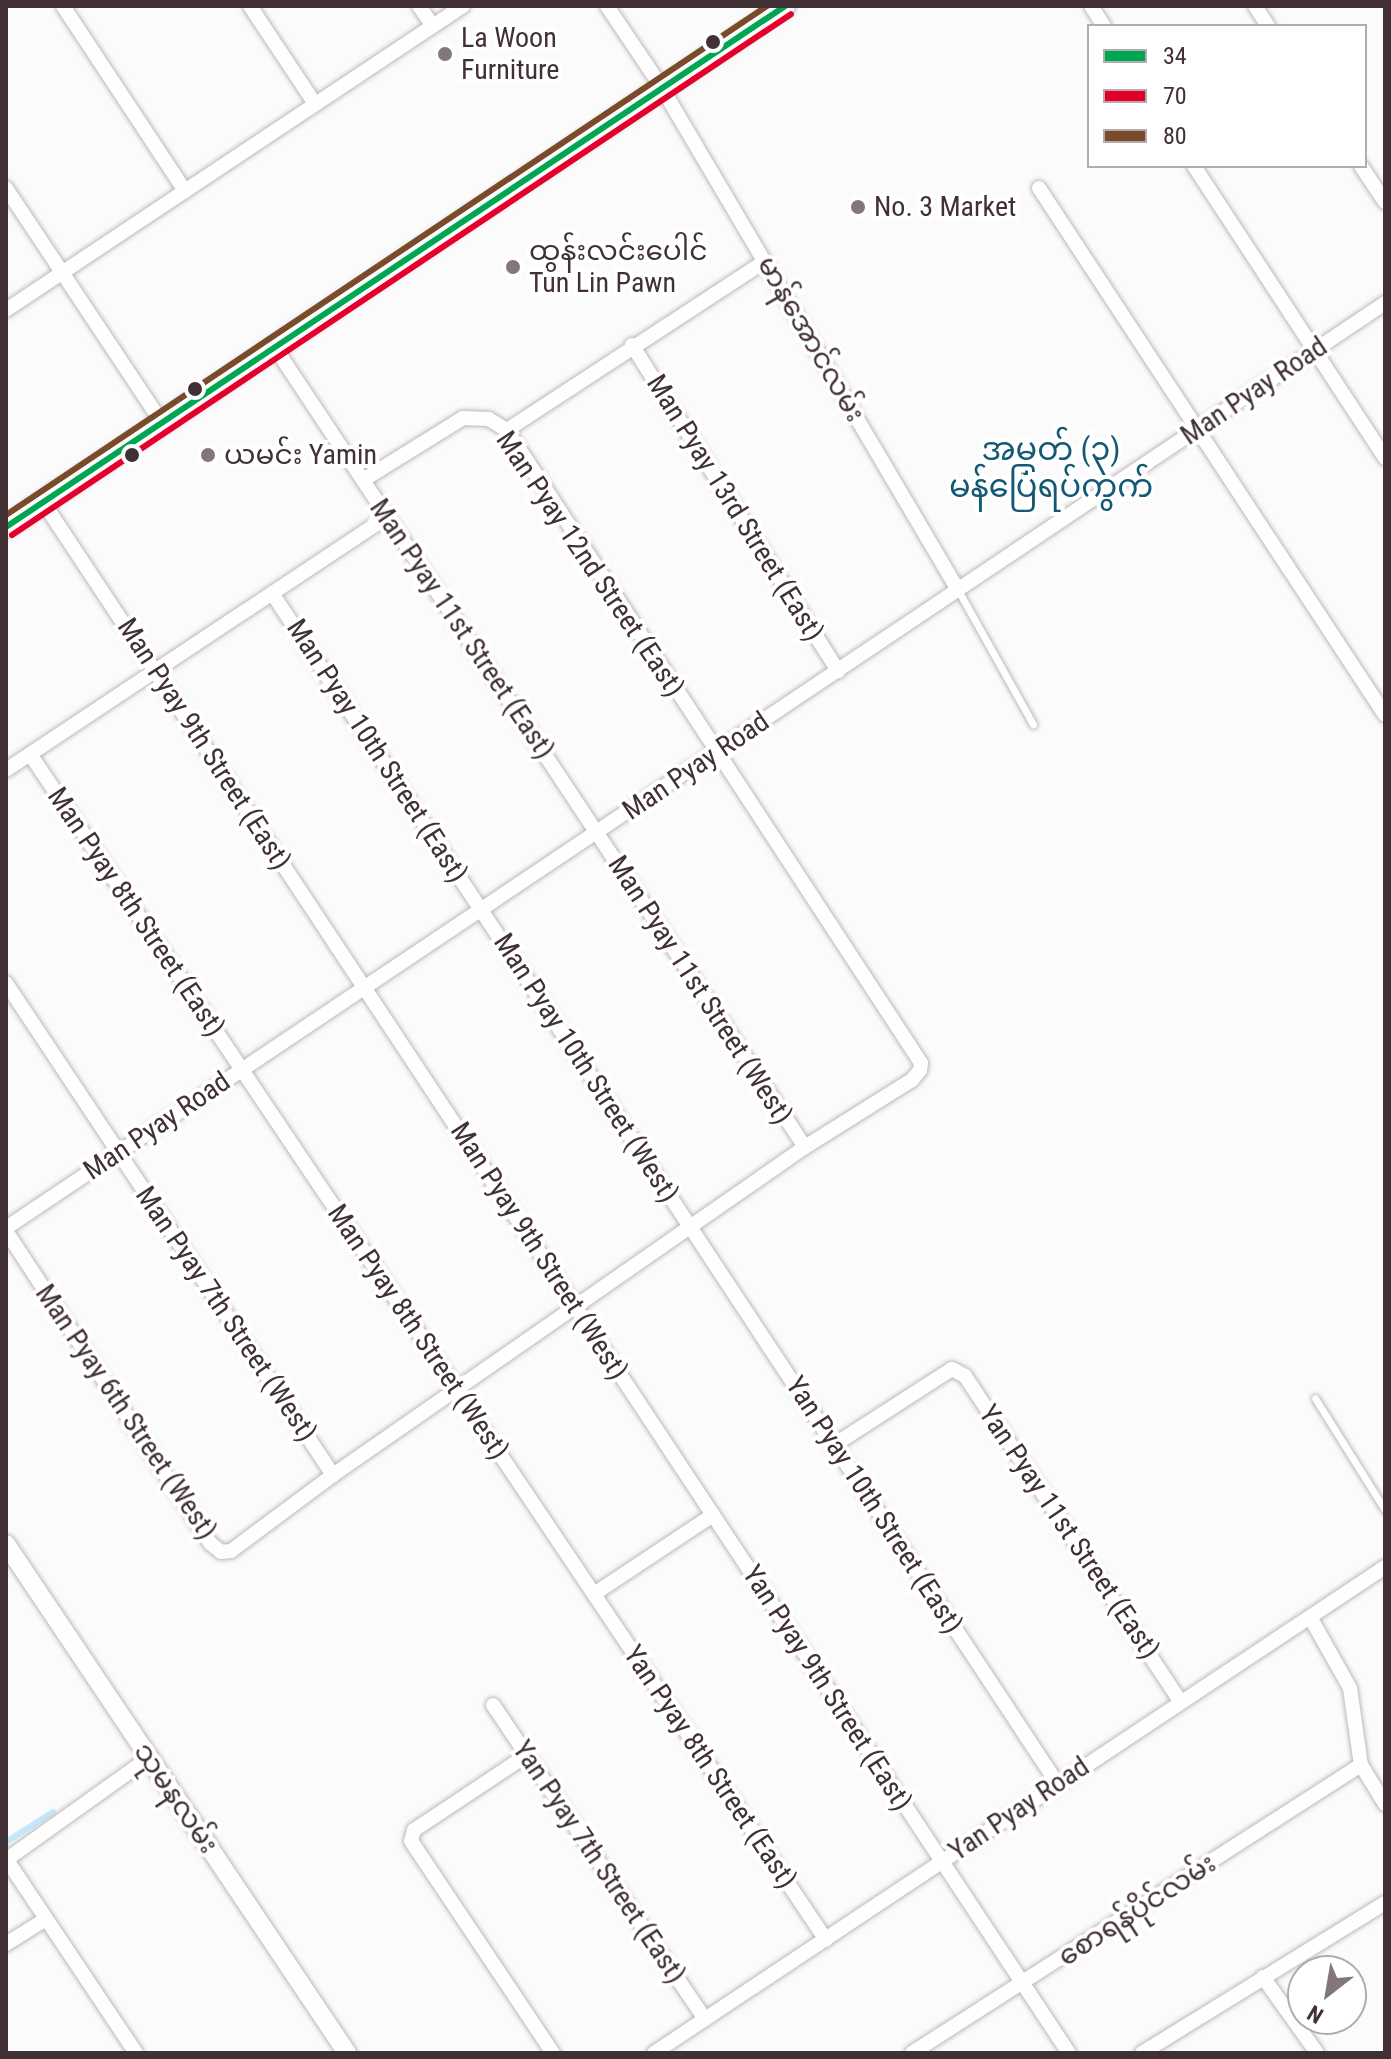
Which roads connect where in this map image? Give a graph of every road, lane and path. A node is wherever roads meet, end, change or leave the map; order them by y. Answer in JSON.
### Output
{"nodes":[{"id":1,"x":63,"y":6,"type":"edge"},
{"id":2,"x":250,"y":6,"type":"edge"},
{"id":3,"x":419,"y":6,"type":"edge"},
{"id":4,"x":463,"y":6,"type":"edge"},
{"id":5,"x":607,"y":6,"type":"edge"},
{"id":6,"x":785,"y":6,"type":"edge"},
{"id":7,"x":1091,"y":6,"type":"edge"},
{"id":8,"x":1255,"y":6,"type":"edge"},
{"id":9,"x":1103,"y":24,"type":"edge"},
{"id":10,"x":1267,"y":24,"type":"edge"},
{"id":11,"x":433,"y":26,"type":"junction"},
{"id":12,"x":662,"y":88,"type":"junction"},
{"id":13,"x":315,"y":104,"type":"junction"},
{"id":14,"x":1195,"y":168,"type":"edge"},
{"id":15,"x":1362,"y":168,"type":"edge"},
{"id":16,"x":6,"y":188,"type":"edge"},
{"id":17,"x":1039,"y":188,"type":"dead end"},
{"id":18,"x":185,"y":191,"type":"junction"},
{"id":19,"x":1385,"y":202,"type":"edge"},
{"id":20,"x":765,"y":261,"type":"junction"},
{"id":21,"x":62,"y":273,"type":"junction"},
{"id":22,"x":1385,"y":303,"type":"edge"},
{"id":23,"x":6,"y":310,"type":"edge"},
{"id":24,"x":632,"y":345,"type":"junction"},
{"id":25,"x":274,"y":346,"type":"junction"},
{"id":26,"x":1314,"y":351,"type":"junction"},
{"id":27,"x":161,"y":421,"type":"junction"},
{"id":28,"x":1197,"y":429,"type":"junction"},
{"id":29,"x":507,"y":430,"type":"junction"},
{"id":30,"x":1385,"y":458,"type":"edge"},
{"id":31,"x":363,"y":480,"type":"junction"},
{"id":32,"x":43,"y":502,"type":"junction"},
{"id":33,"x":387,"y":517,"type":"junction"},
{"id":34,"x":6,"y":527,"type":"edge"},
{"id":35,"x":958,"y":590,"type":"junction"},
{"id":36,"x":272,"y":593,"type":"junction"},
{"id":37,"x":157,"y":670,"type":"junction"},
{"id":38,"x":838,"y":671,"type":"junction"},
{"id":39,"x":1385,"y":715,"type":"edge"},
{"id":40,"x":1033,"y":724,"type":"dead end"},
{"id":41,"x":715,"y":753,"type":"junction"},
{"id":42,"x":30,"y":754,"type":"junction"},
{"id":43,"x":6,"y":770,"type":"edge"},
{"id":44,"x":596,"y":832,"type":"junction"},
{"id":45,"x":481,"y":909,"type":"junction"},
{"id":46,"x":6,"y":983,"type":"edge"},
{"id":47,"x":364,"y":988,"type":"junction"},
{"id":48,"x":242,"y":1070,"type":"junction"},
{"id":49,"x":805,"y":1147,"type":"junction"},
{"id":50,"x":119,"y":1152,"type":"junction"},
{"id":51,"x":690,"y":1227,"type":"junction"},
{"id":52,"x":6,"y":1229,"type":"edge"},
{"id":53,"x":575,"y":1307,"type":"junction"},
{"id":54,"x":456,"y":1389,"type":"junction"},
{"id":55,"x":1315,"y":1398,"type":"dead end"},
{"id":56,"x":834,"y":1445,"type":"junction"},
{"id":57,"x":333,"y":1475,"type":"junction"},
{"id":58,"x":1385,"y":1510,"type":"edge"},
{"id":59,"x":713,"y":1515,"type":"junction"},
{"id":60,"x":6,"y":1544,"type":"edge"},
{"id":61,"x":1385,"y":1567,"type":"edge"},
{"id":62,"x":594,"y":1594,"type":"junction"},
{"id":63,"x":1310,"y":1617,"type":"junction"},
{"id":64,"x":1181,"y":1702,"type":"junction"},
{"id":65,"x":493,"y":1705,"type":"dead end"},
{"id":66,"x":527,"y":1755,"type":"junction"},
{"id":67,"x":149,"y":1758,"type":"junction"},
{"id":68,"x":1361,"y":1765,"type":"junction"},
{"id":69,"x":1057,"y":1783,"type":"junction"},
{"id":70,"x":1385,"y":1804,"type":"edge"},
{"id":71,"x":942,"y":1861,"type":"junction"},
{"id":72,"x":1385,"y":1903,"type":"edge"},
{"id":73,"x":46,"y":1919,"type":"junction"},
{"id":74,"x":826,"y":1940,"type":"junction"},
{"id":75,"x":6,"y":1944,"type":"edge"},
{"id":76,"x":1263,"y":1977,"type":"junction"},
{"id":77,"x":1022,"y":1983,"type":"junction"},
{"id":78,"x":705,"y":2019,"type":"junction"},
{"id":79,"x":1145,"y":2052,"type":"edge"},
{"id":80,"x":136,"y":2053,"type":"edge"},
{"id":81,"x":347,"y":2053,"type":"edge"},
{"id":82,"x":553,"y":2053,"type":"edge"},
{"id":83,"x":654,"y":2053,"type":"edge"},
{"id":84,"x":912,"y":2053,"type":"edge"},
{"id":85,"x":1069,"y":2053,"type":"edge"},
{"id":86,"x":1317,"y":2053,"type":"edge"}],
"edges":[{"from":1,"to":18,"type":"street"},
{"from":2,"to":13,"type":"street"},
{"from":3,"to":11,"type":"street"},
{"from":4,"to":11,"type":"street"},
{"from":5,"to":12,"type":"street","name":"မာန်အောင်လမ်း"},
{"from":6,"to":12,"type":"main road"},
{"from":7,"to":9,"type":"street"},
{"from":8,"to":10,"type":"street"},
{"from":11,"to":13,"type":"street"},
{"from":12,"to":20,"type":"street","name":"မာန်အောင်လမ်း"},
{"from":12,"to":25,"type":"main road"},
{"from":13,"to":18,"type":"street"},
{"from":14,"to":26,"type":"street"},
{"from":15,"to":19,"type":"street"},
{"from":16,"to":21,"type":"street"},
{"from":17,"to":28,"type":"street"},
{"from":18,"to":21,"type":"street"},
{"from":20,"to":24,"type":"street"},
{"from":20,"to":35,"type":"street","name":"မာန်အောင်လမ်း"},
{"from":21,"to":23,"type":"street"},
{"from":21,"to":27,"type":"street"},
{"from":22,"to":26,"type":"street","name":"Man Pyay Road"},
{"from":24,"to":29,"type":"street"},
{"from":24,"to":38,"type":"street","name":"Man Pyay 13rd Street (East)"},
{"from":25,"to":27,"type":"main road"},
{"from":25,"to":31,"type":"street","name":"Man Pyay 11st Street (East)"},
{"from":26,"to":28,"type":"street","name":"Man Pyay Road"},
{"from":26,"to":30,"type":"street"},
{"from":27,"to":32,"type":"main road"},
{"from":28,"to":35,"type":"street","name":"Man Pyay Road"},
{"from":28,"to":39,"type":"street"},
{"from":29,"to":31,"type":"street","name":"Man Pyay 12nd Street (East)"},
{"from":29,"to":41,"type":"street","name":"Man Pyay 12nd Street (East)"},
{"from":31,"to":33,"type":"street","name":"Man Pyay 11st Street (East)"},
{"from":32,"to":34,"type":"main road"},
{"from":32,"to":37,"type":"street","name":"Man Pyay 9th Street (East)"},
{"from":33,"to":36,"type":"street"},
{"from":33,"to":44,"type":"street","name":"Man Pyay 11st Street (East)"},
{"from":35,"to":38,"type":"street","name":"Man Pyay Road"},
{"from":35,"to":40,"type":"lane"},
{"from":36,"to":37,"type":"street"},
{"from":36,"to":45,"type":"street","name":"Man Pyay 10th Street (East)"},
{"from":37,"to":42,"type":"street"},
{"from":37,"to":47,"type":"street","name":"Man Pyay 9th Street (East)"},
{"from":38,"to":41,"type":"street","name":"Man Pyay Road"},
{"from":41,"to":44,"type":"street","name":"Man Pyay Road"},
{"from":41,"to":49,"type":"street","name":"Man Pyay 12nd Street (East)"},
{"from":42,"to":43,"type":"street"},
{"from":42,"to":48,"type":"street","name":"Man Pyay 8th Street (East)"},
{"from":44,"to":45,"type":"street","name":"Man Pyay Road"},
{"from":44,"to":49,"type":"street","name":"Man Pyay 11st Street (West)"},
{"from":45,"to":47,"type":"street","name":"Man Pyay Road"},
{"from":45,"to":51,"type":"street","name":"Man Pyay 10th Street (West)"},
{"from":46,"to":50,"type":"street","name":"Man Pyay 7th Street (West)"},
{"from":47,"to":48,"type":"street","name":"Man Pyay Road"},
{"from":47,"to":53,"type":"street","name":"Man Pyay 9th Street (West)"},
{"from":48,"to":50,"type":"street","name":"Man Pyay Road"},
{"from":48,"to":54,"type":"street","name":"Man Pyay 8th Street (West)"},
{"from":49,"to":51,"type":"street"},
{"from":50,"to":52,"type":"street","name":"Man Pyay Road"},
{"from":50,"to":57,"type":"street","name":"Man Pyay 7th Street (West)"},
{"from":51,"to":53,"type":"street"},
{"from":51,"to":56,"type":"street","name":"Yan Pyay 10th Street (East)"},
{"from":52,"to":57,"type":"street","name":"Man Pyay 6th Street (West)"},
{"from":53,"to":54,"type":"street"},
{"from":53,"to":59,"type":"street","name":"Man Pyay 9th Street (West)"},
{"from":54,"to":57,"type":"street"},
{"from":54,"to":62,"type":"street","name":"Man Pyay 8th Street (West)"},
{"from":55,"to":58,"type":"lane"},
{"from":56,"to":64,"type":"street","name":"Yan Pyay 11st Street (East)"},
{"from":56,"to":69,"type":"street","name":"Yan Pyay 10th Street (East)"},
{"from":59,"to":62,"type":"street"},
{"from":59,"to":71,"type":"street","name":"Yan Pyay 9th Street (East)"},
{"from":60,"to":67,"type":"street","name":"သုမနလမ်း"},
{"from":61,"to":63,"type":"street","name":"Yan Pyay Road"},
{"from":62,"to":74,"type":"street","name":"Yan Pyay 8th Street (East)"},
{"from":63,"to":64,"type":"street","name":"Yan Pyay Road"},
{"from":63,"to":68,"type":"street"},
{"from":64,"to":69,"type":"street","name":"Yan Pyay Road"},
{"from":65,"to":66,"type":"street","name":"Yan Pyay 7th Street (East)"},
{"from":66,"to":78,"type":"street","name":"Yan Pyay 7th Street (East)"},
{"from":66,"to":82,"type":"street"},
{"from":67,"to":73,"type":"street"},
{"from":67,"to":81,"type":"street","name":"သုမနလမ်း"},
{"from":68,"to":70,"type":"street"},
{"from":68,"to":77,"type":"street","name":"စောရန်ပိုင်လမ်း"},
{"from":69,"to":71,"type":"street","name":"Yan Pyay Road"},
{"from":71,"to":74,"type":"street","name":"Yan Pyay Road"},
{"from":71,"to":77,"type":"street","name":"Yan Pyay 9th Street (East)"},
{"from":72,"to":76,"type":"street"},
{"from":73,"to":75,"type":"street"},
{"from":73,"to":80,"type":"street"},
{"from":74,"to":78,"type":"street","name":"Yan Pyay Road"},
{"from":76,"to":79,"type":"street"},
{"from":76,"to":86,"type":"street"},
{"from":77,"to":84,"type":"street","name":"စောရန်ပိုင်လမ်း"},
{"from":77,"to":85,"type":"street","name":"Yan Pyay 9th Street (East)"},
{"from":78,"to":83,"type":"street","name":"Yan Pyay Road"}]}
